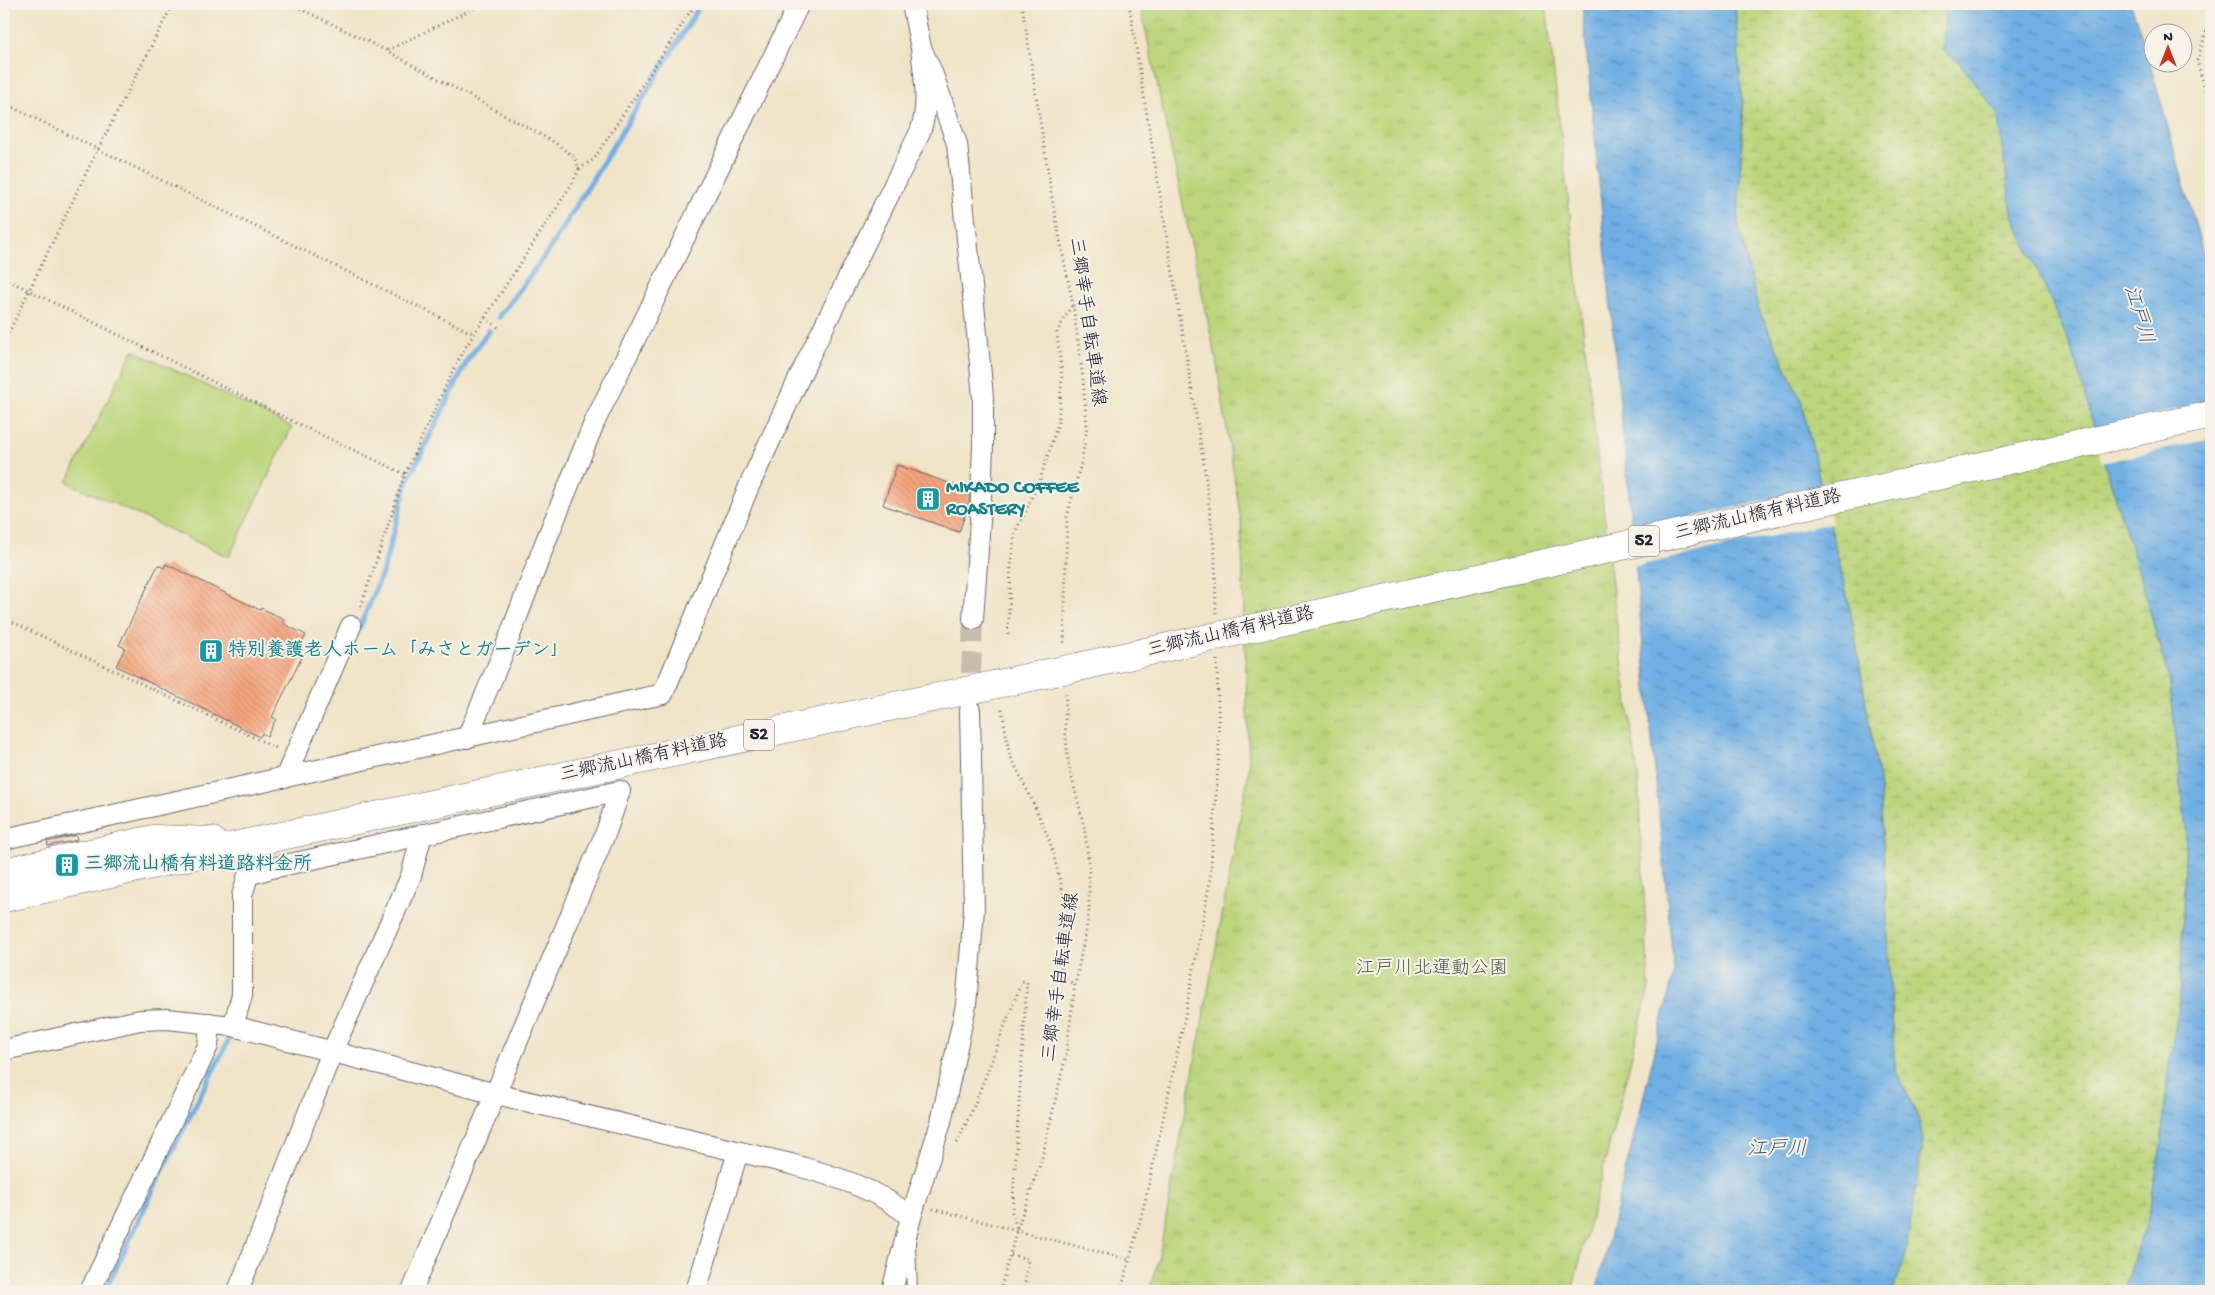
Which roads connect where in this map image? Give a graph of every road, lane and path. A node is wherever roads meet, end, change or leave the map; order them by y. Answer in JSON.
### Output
{"nodes":[{"id":1,"x":173,"y":4,"type":"edge"},
{"id":2,"x":290,"y":4,"type":"edge"},
{"id":3,"x":482,"y":4,"type":"edge"},
{"id":4,"x":694,"y":4,"type":"edge"},
{"id":5,"x":799,"y":4,"type":"edge"},
{"id":6,"x":912,"y":4,"type":"edge"},
{"id":7,"x":1022,"y":4,"type":"edge"},
{"id":8,"x":2211,"y":17,"type":"edge"},
{"id":9,"x":921,"y":48,"type":"junction"},
{"id":10,"x":387,"y":50,"type":"junction"},
{"id":11,"x":4,"y":103,"type":"edge"},
{"id":12,"x":2211,"y":109,"type":"edge"},
{"id":13,"x":97,"y":151,"type":"junction"},
{"id":14,"x":579,"y":169,"type":"junction"},
{"id":15,"x":4,"y":278,"type":"edge"},
{"id":16,"x":29,"y":290,"type":"junction"},
{"id":17,"x":1073,"y":305,"type":"junction"},
{"id":18,"x":485,"y":318,"type":"junction"},
{"id":19,"x":499,"y":328,"type":"dead end"},
{"id":20,"x":474,"y":334,"type":"junction"},
{"id":21,"x":4,"y":342,"type":"edge"},
{"id":22,"x":2211,"y":416,"type":"edge"},
{"id":23,"x":405,"y":474,"type":"junction"},
{"id":24,"x":4,"y":618,"type":"edge"},
{"id":25,"x":973,"y":619,"type":"tunnel mouth"},
{"id":26,"x":351,"y":626,"type":"joint"},
{"id":27,"x":1008,"y":634,"type":"dead end"},
{"id":28,"x":1071,"y":656,"type":"junction"},
{"id":29,"x":1066,"y":695,"type":"dead end"},
{"id":30,"x":1002,"y":709,"type":"dead end"},
{"id":31,"x":970,"y":710,"type":"tunnel mouth"},
{"id":32,"x":467,"y":738,"type":"junction"},
{"id":33,"x":294,"y":757,"type":"junction"},
{"id":34,"x":285,"y":778,"type":"junction"},
{"id":35,"x":422,"y":834,"type":"junction"},
{"id":36,"x":4,"y":839,"type":"edge"},
{"id":37,"x":248,"y":843,"type":"junction"},
{"id":38,"x":4,"y":872,"type":"edge"},
{"id":39,"x":4,"y":898,"type":"edge"},
{"id":40,"x":1075,"y":986,"type":"junction"},
{"id":41,"x":210,"y":1023,"type":"junction"},
{"id":42,"x":233,"y":1026,"type":"junction"},
{"id":43,"x":4,"y":1050,"type":"edge"},
{"id":44,"x":332,"y":1052,"type":"junction"},
{"id":45,"x":496,"y":1094,"type":"junction"},
{"id":46,"x":955,"y":1147,"type":"dead end"},
{"id":47,"x":738,"y":1152,"type":"junction"},
{"id":48,"x":915,"y":1218,"type":"junction"},
{"id":49,"x":1017,"y":1230,"type":"junction"},
{"id":50,"x":1011,"y":1255,"type":"junction"},
{"id":51,"x":1130,"y":1260,"type":"dead end"},
{"id":52,"x":1186,"y":1281,"type":"dead end"},
{"id":53,"x":90,"y":1291,"type":"edge"},
{"id":54,"x":238,"y":1291,"type":"edge"},
{"id":55,"x":412,"y":1291,"type":"edge"},
{"id":56,"x":696,"y":1291,"type":"edge"},
{"id":57,"x":892,"y":1291,"type":"edge"},
{"id":58,"x":912,"y":1291,"type":"edge"},
{"id":59,"x":1000,"y":1291,"type":"edge"},
{"id":60,"x":1024,"y":1291,"type":"edge"},
{"id":61,"x":1108,"y":1291,"type":"edge"},
{"id":62,"x":1114,"y":1291,"type":"edge"},
{"id":63,"x":1184,"y":1291,"type":"edge"}],
"edges":[{"from":1,"to":13,"type":"path"},
{"from":2,"to":10,"type":"path"},
{"from":3,"to":10,"type":"path"},
{"from":4,"to":14,"type":"path"},
{"from":5,"to":32,"type":"street"},
{"from":6,"to":9,"type":"street"},
{"from":7,"to":17,"type":"path","name":"三郷幸手自転車道線"},
{"from":8,"to":12,"type":"path"},
{"from":9,"to":25,"type":"street"},
{"from":9,"to":32,"type":"street"},
{"from":10,"to":14,"type":"path"},
{"from":11,"to":13,"type":"path"},
{"from":13,"to":16,"type":"path"},
{"from":13,"to":20,"type":"path"},
{"from":14,"to":18,"type":"path"},
{"from":15,"to":16,"type":"path"},
{"from":16,"to":21,"type":"path"},
{"from":16,"to":23,"type":"path"},
{"from":17,"to":27,"type":"path"},
{"from":17,"to":28,"type":"path","name":"三郷幸手自転車道線"},
{"from":18,"to":19,"type":"path"},
{"from":18,"to":20,"type":"path"},
{"from":20,"to":23,"type":"path"},
{"from":22,"to":28,"type":"main road","name":"三郷流山橋有料道路","number":"52","bridge":true},
{"from":23,"to":26,"type":"path"},
{"from":24,"to":33,"type":"path"},
{"from":26,"to":33,"type":"street"},
{"from":28,"to":37,"type":"main road","name":"三郷流山橋有料道路","number":"52"},
{"from":29,"to":40,"type":"path","name":"三郷幸手自転車道線"},
{"from":30,"to":40,"type":"path"},
{"from":31,"to":48,"type":"street"},
{"from":32,"to":34,"type":"street"},
{"from":33,"to":34,"type":"street"},
{"from":34,"to":36,"type":"street"},
{"from":35,"to":42,"type":"street"},
{"from":35,"to":44,"type":"street"},
{"from":35,"to":45,"type":"street"},
{"from":37,"to":38,"type":"main road","name":"三郷流山橋有料道路","number":"52"},
{"from":37,"to":39,"type":"main road","name":"三郷流山橋有料道路","number":"52"},
{"from":40,"to":49,"type":"path","name":"三郷幸手自転車道線"},
{"from":41,"to":42,"type":"street"},
{"from":41,"to":43,"type":"street"},
{"from":41,"to":53,"type":"street"},
{"from":42,"to":44,"type":"street"},
{"from":44,"to":45,"type":"street"},
{"from":44,"to":54,"type":"street"},
{"from":45,"to":47,"type":"street"},
{"from":45,"to":55,"type":"street"},
{"from":46,"to":49,"type":"path"},
{"from":47,"to":48,"type":"street"},
{"from":47,"to":56,"type":"street"},
{"from":48,"to":49,"type":"path"},
{"from":48,"to":57,"type":"street"},
{"from":48,"to":58,"type":"lane"},
{"from":49,"to":50,"type":"path","name":"三郷幸手自転車道線"},
{"from":49,"to":51,"type":"path"},
{"from":50,"to":59,"type":"path","name":"三郷幸手自転車道線"},
{"from":50,"to":60,"type":"path"},
{"from":52,"to":63,"type":"path"},
{"from":61,"to":62,"type":"path"}]}
